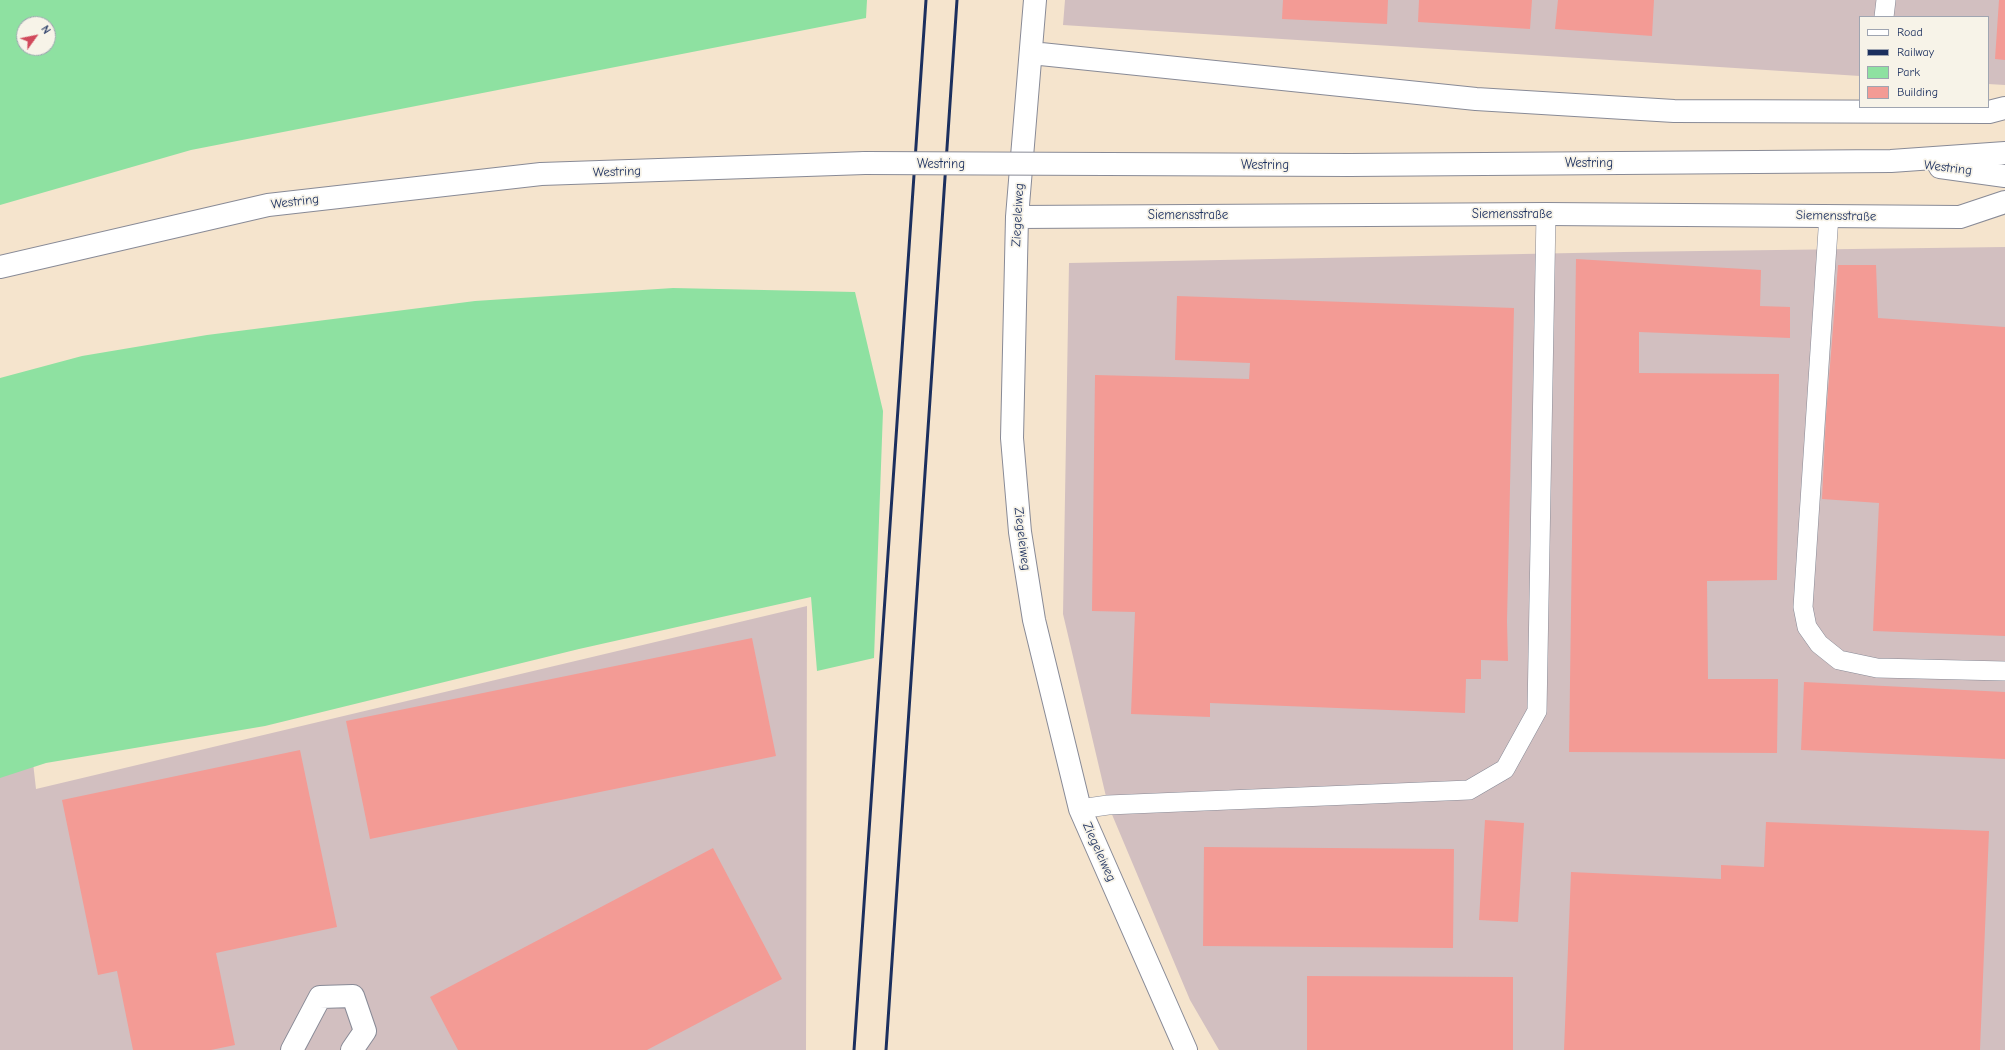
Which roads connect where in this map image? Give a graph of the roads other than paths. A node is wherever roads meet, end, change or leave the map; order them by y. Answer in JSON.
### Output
{"nodes":[{"id":1,"x":1035,"y":0,"type":"edge"},
{"id":2,"x":1886,"y":0,"type":"edge"},
{"id":3,"x":1884,"y":16,"type":"edge"},
{"id":4,"x":1031,"y":53,"type":"junction"},
{"id":5,"x":1876,"y":110,"type":"edge"},
{"id":6,"x":1997,"y":110,"type":"edge"},
{"id":7,"x":2005,"y":153,"type":"edge"},
{"id":8,"x":1891,"y":161,"type":"junction"},
{"id":9,"x":2005,"y":176,"type":"edge"},
{"id":10,"x":2005,"y":202,"type":"edge"},
{"id":11,"x":1546,"y":214,"type":"junction"},
{"id":12,"x":1828,"y":215,"type":"junction"},
{"id":13,"x":1016,"y":217,"type":"junction"},
{"id":14,"x":0,"y":267,"type":"edge"},
{"id":15,"x":2005,"y":672,"type":"edge"},
{"id":16,"x":1080,"y":809,"type":"junction"},
{"id":17,"x":292,"y":1050,"type":"edge"},
{"id":18,"x":352,"y":1050,"type":"edge"},
{"id":19,"x":1186,"y":1050,"type":"edge"}],
"edges":[{"from":1,"to":4,"type":"street","name":"Ziegeleiweg"},
{"from":2,"to":3,"type":"lane"},
{"from":4,"to":5,"type":"street"},
{"from":4,"to":13,"type":"street","name":"Ziegeleiweg"},
{"from":5,"to":6,"type":"street"},
{"from":7,"to":8,"type":"street","name":"Westring"},
{"from":8,"to":9,"type":"street","name":"Westring"},
{"from":8,"to":14,"type":"street","name":"Westring","bridge":true},
{"from":10,"to":12,"type":"street","name":"Siemensstraße"},
{"from":11,"to":12,"type":"street","name":"Siemensstraße"},
{"from":11,"to":13,"type":"street","name":"Siemensstraße"},
{"from":11,"to":16,"type":"lane"},
{"from":12,"to":15,"type":"lane"},
{"from":13,"to":16,"type":"street","name":"Ziegeleiweg"},
{"from":16,"to":19,"type":"street","name":"Ziegeleiweg"},
{"from":17,"to":18,"type":"street"}]}
